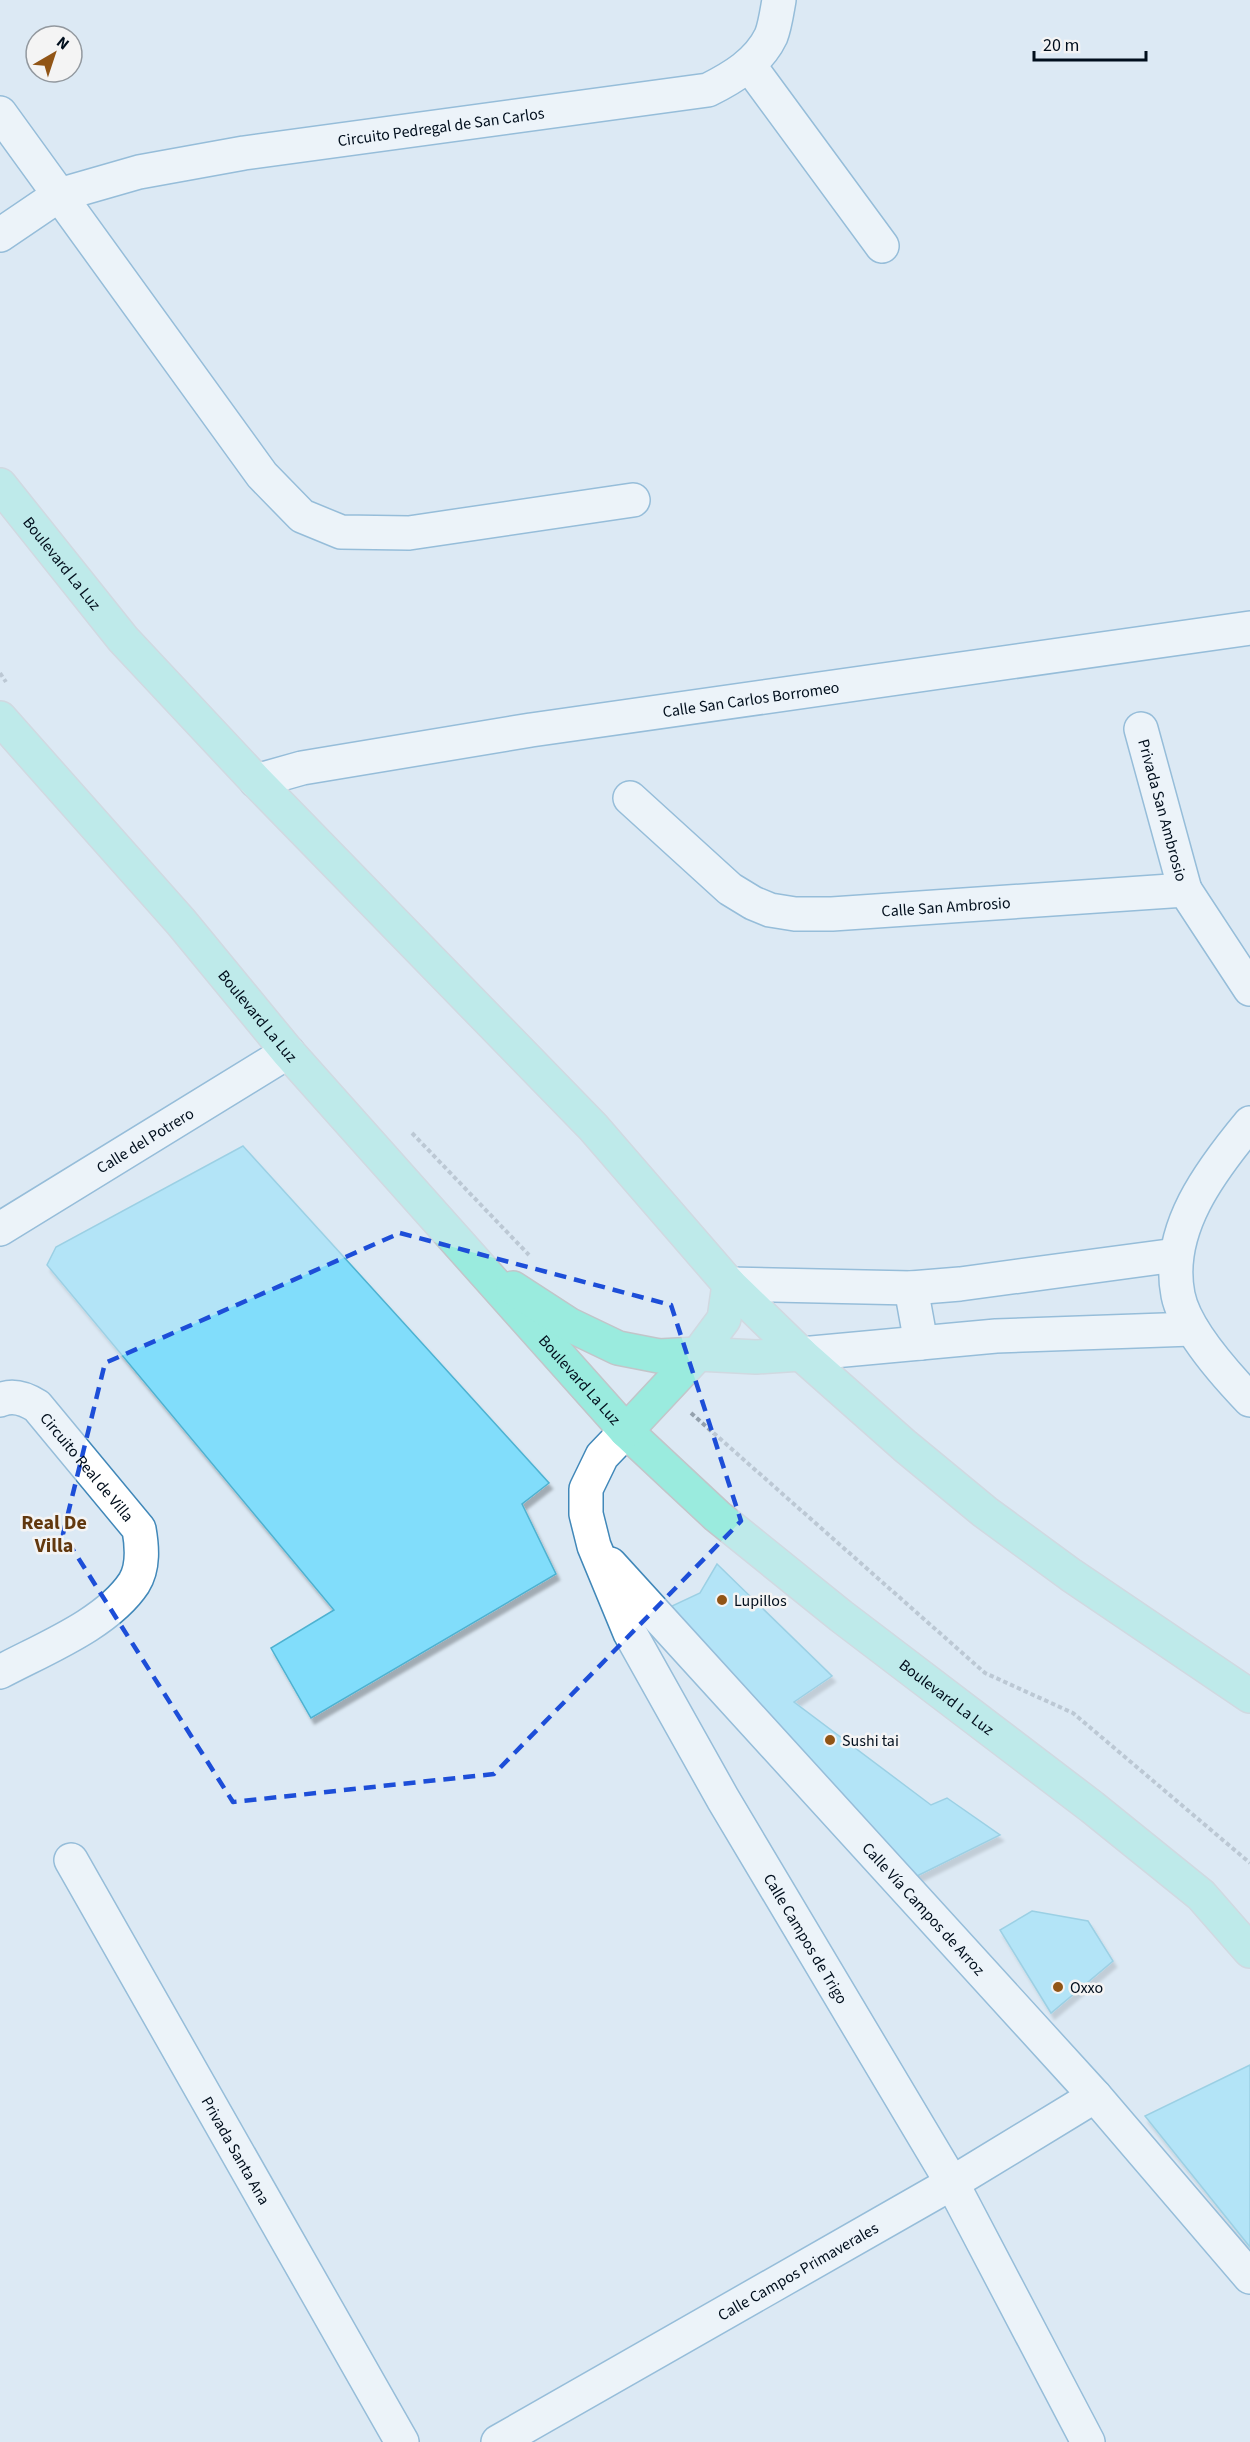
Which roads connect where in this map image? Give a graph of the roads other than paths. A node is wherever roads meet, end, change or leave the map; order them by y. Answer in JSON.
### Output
{"nodes":[{"id":1,"x":779,"y":0,"type":"edge"},
{"id":2,"x":749,"y":65,"type":"junction"},
{"id":3,"x":0,"y":113,"type":"edge"},
{"id":4,"x":59,"y":195,"type":"junction"},
{"id":5,"x":0,"y":235,"type":"edge"},
{"id":6,"x":882,"y":246,"type":"dead end"},
{"id":7,"x":0,"y":485,"type":"edge"},
{"id":8,"x":633,"y":500,"type":"dead end"},
{"id":9,"x":1250,"y":628,"type":"edge"},
{"id":10,"x":6,"y":704,"type":"edge"},
{"id":11,"x":1140,"y":729,"type":"dead end"},
{"id":12,"x":256,"y":781,"type":"junction"},
{"id":13,"x":630,"y":798,"type":"dead end"},
{"id":14,"x":1185,"y":890,"type":"junction"},
{"id":15,"x":1250,"y":989,"type":"edge"},
{"id":16,"x":288,"y":1052,"type":"junction"},
{"id":17,"x":1250,"y":1123,"type":"edge"},
{"id":18,"x":0,"y":1229,"type":"edge"},
{"id":19,"x":1176,"y":1255,"type":"junction"},
{"id":20,"x":481,"y":1268,"type":"junction"},
{"id":21,"x":729,"y":1284,"type":"junction"},
{"id":22,"x":911,"y":1288,"type":"junction"},
{"id":23,"x":1192,"y":1329,"type":"junction"},
{"id":24,"x":921,"y":1343,"type":"junction"},
{"id":25,"x":698,"y":1354,"type":"junction"},
{"id":26,"x":801,"y":1354,"type":"junction"},
{"id":27,"x":0,"y":1400,"type":"edge"},
{"id":28,"x":1250,"y":1400,"type":"edge"},
{"id":29,"x":626,"y":1431,"type":"junction"},
{"id":30,"x":594,"y":1546,"type":"junction"},
{"id":31,"x":0,"y":1672,"type":"edge"},
{"id":32,"x":1250,"y":1696,"type":"edge"},
{"id":33,"x":71,"y":1860,"type":"dead end"},
{"id":34,"x":1250,"y":1951,"type":"edge"},
{"id":35,"x":1095,"y":2096,"type":"junction"},
{"id":36,"x":952,"y":2183,"type":"junction"},
{"id":37,"x":1250,"y":2277,"type":"edge"},
{"id":38,"x":402,"y":2442,"type":"edge"},
{"id":39,"x":498,"y":2442,"type":"edge"},
{"id":40,"x":1088,"y":2442,"type":"edge"}],
"edges":[{"from":1,"to":2,"type":"street","name":"Circuito Pedregal de San Carlos"},
{"from":2,"to":4,"type":"street","name":"Circuito Pedregal de San Carlos"},
{"from":2,"to":6,"type":"street"},
{"from":3,"to":4,"type":"street"},
{"from":4,"to":5,"type":"street","name":"Circuito Pedregal de San Carlos"},
{"from":4,"to":8,"type":"street"},
{"from":7,"to":12,"type":"main road","name":"Boulevard La Luz"},
{"from":9,"to":12,"type":"street","name":"Calle San Carlos Borromeo"},
{"from":10,"to":16,"type":"main road","name":"Boulevard La Luz"},
{"from":11,"to":14,"type":"street","name":"Privada San Ambrosio"},
{"from":12,"to":21,"type":"main road","name":"Boulevard La Luz"},
{"from":13,"to":14,"type":"street","name":"Calle San Ambrosio"},
{"from":14,"to":15,"type":"street"},
{"from":16,"to":18,"type":"street","name":"Calle del Potrero"},
{"from":16,"to":20,"type":"main road","name":"Boulevard La Luz"},
{"from":17,"to":19,"type":"street"},
{"from":19,"to":22,"type":"street"},
{"from":19,"to":23,"type":"street"},
{"from":20,"to":25,"type":"main road"},
{"from":20,"to":29,"type":"main road","name":"Boulevard La Luz"},
{"from":21,"to":22,"type":"street"},
{"from":21,"to":25,"type":"main road"},
{"from":21,"to":26,"type":"main road","name":"Boulevard La Luz"},
{"from":22,"to":24,"type":"street"},
{"from":23,"to":24,"type":"street"},
{"from":23,"to":28,"type":"street"},
{"from":24,"to":26,"type":"street"},
{"from":25,"to":26,"type":"main road"},
{"from":25,"to":29,"type":"main road"},
{"from":26,"to":32,"type":"main road","name":"Boulevard La Luz"},
{"from":27,"to":31,"type":"street","name":"Circuito Real de Villa"},
{"from":29,"to":30,"type":"street","name":"Calle Campos de Trigo"},
{"from":29,"to":34,"type":"main road","name":"Boulevard La Luz"},
{"from":30,"to":35,"type":"street","name":"Calle Vía Campos de Arroz"},
{"from":30,"to":36,"type":"street","name":"Calle Campos de Trigo"},
{"from":33,"to":38,"type":"street","name":"Privada Santa Ana"},
{"from":35,"to":36,"type":"street","name":"Calle Campos Primaverales"},
{"from":35,"to":37,"type":"street","name":"Calle Vía Campos de Arroz"},
{"from":36,"to":39,"type":"street","name":"Calle Campos Primaverales"},
{"from":36,"to":40,"type":"street","name":"Calle Campos de Trigo"}]}
